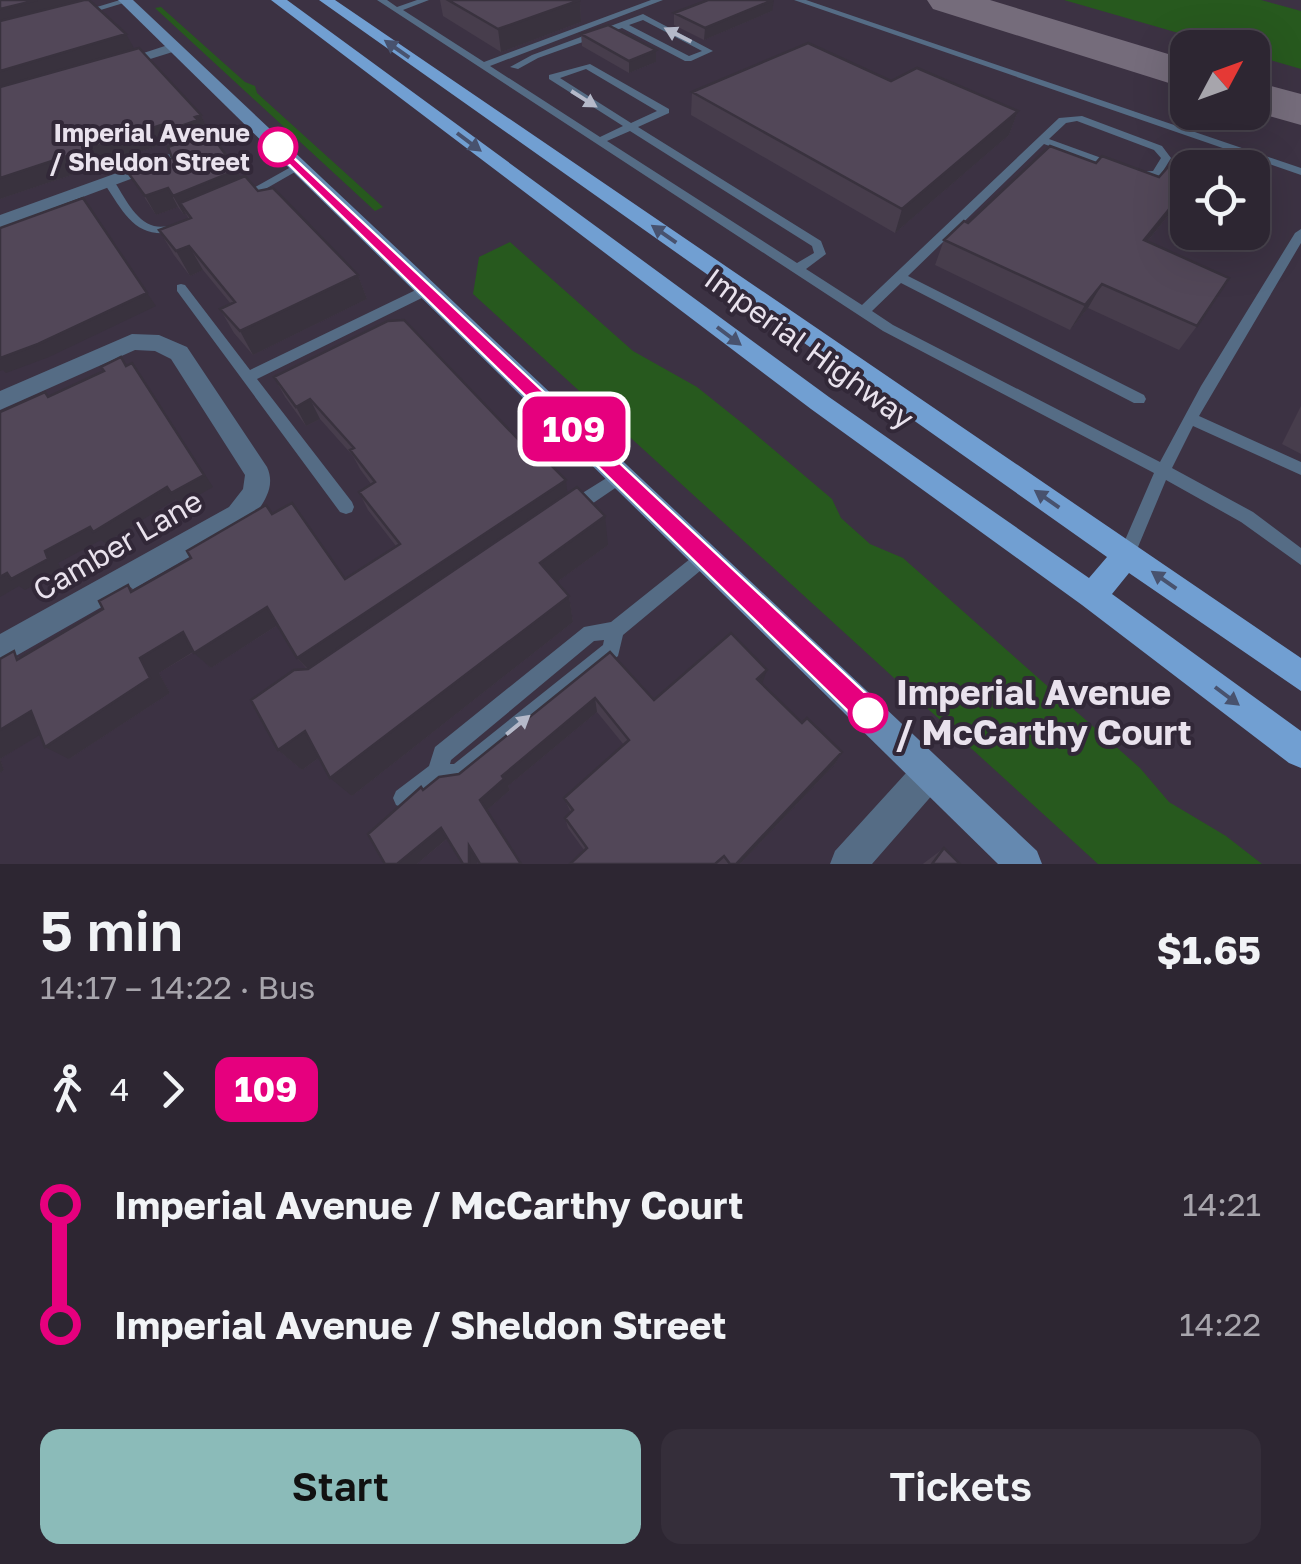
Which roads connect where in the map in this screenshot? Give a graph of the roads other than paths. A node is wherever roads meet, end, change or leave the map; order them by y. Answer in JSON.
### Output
{"nodes":[{"id":1,"x":126,"y":0,"type":"edge"},
{"id":2,"x":278,"y":0,"type":"edge"},
{"id":3,"x":326,"y":0,"type":"edge"},
{"id":4,"x":381,"y":0,"type":"edge"},
{"id":5,"x":426,"y":0,"type":"edge"},
{"id":6,"x":659,"y":0,"type":"edge"},
{"id":7,"x":798,"y":0,"type":"edge"},
{"id":8,"x":396,"y":10,"type":"junction"},
{"id":9,"x":72,"y":15,"type":"edge"},
{"id":10,"x":623,"y":25,"type":"junction"},
{"id":11,"x":174,"y":47,"type":"junction"},
{"id":12,"x":489,"y":70,"type":"junction"},
{"id":13,"x":93,"y":71,"type":"edge"},
{"id":14,"x":629,"y":126,"type":"junction"},
{"id":15,"x":259,"y":128,"type":"junction"},
{"id":16,"x":1042,"y":140,"type":"junction"},
{"id":17,"x":599,"y":141,"type":"junction"},
{"id":18,"x":298,"y":166,"type":"junction"},
{"id":19,"x":1301,"y":172,"type":"edge"},
{"id":20,"x":110,"y":182,"type":"junction"},
{"id":21,"x":719,"y":182,"type":"junction"},
{"id":22,"x":689,"y":199,"type":"junction"},
{"id":23,"x":227,"y":205,"type":"edge"},
{"id":24,"x":0,"y":222,"type":"edge"},
{"id":25,"x":183,"y":226,"type":"edge"},
{"id":26,"x":1301,"y":233,"type":"edge"},
{"id":27,"x":797,"y":270,"type":"junction"},
{"id":28,"x":900,"y":277,"type":"junction"},
{"id":29,"x":181,"y":288,"type":"dead end"},
{"id":30,"x":427,"y":290,"type":"junction"},
{"id":31,"x":863,"y":312,"type":"junction"},
{"id":32,"x":248,"y":378,"type":"junction"},
{"id":33,"x":1139,"y":398,"type":"dead end"},
{"id":34,"x":0,"y":401,"type":"edge"},
{"id":35,"x":1190,"y":418,"type":"junction"},
{"id":36,"x":1301,"y":469,"type":"edge"},
{"id":37,"x":1162,"y":470,"type":"junction"},
{"id":38,"x":621,"y":474,"type":"junction"},
{"id":39,"x":346,"y":507,"type":"dead end"},
{"id":40,"x":568,"y":511,"type":"edge"},
{"id":41,"x":1127,"y":554,"type":"junction"},
{"id":42,"x":706,"y":556,"type":"junction"},
{"id":43,"x":1301,"y":558,"type":"edge"},
{"id":44,"x":1092,"y":596,"type":"junction"},
{"id":45,"x":0,"y":650,"type":"edge"},
{"id":46,"x":1301,"y":676,"type":"edge"},
{"id":47,"x":1301,"y":751,"type":"edge"},
{"id":48,"x":929,"y":773,"type":"junction"},
{"id":49,"x":403,"y":798,"type":"edge"},
{"id":50,"x":848,"y":864,"type":"edge"},
{"id":51,"x":1024,"y":864,"type":"edge"}],
"edges":[{"from":1,"to":9,"type":"lane"},
{"from":1,"to":11,"type":"street"},
{"from":2,"to":44,"type":"main road","name":"Imperial Highway","one_way":true},
{"from":41,"to":3,"type":"main road","name":"Imperial Highway","one_way":true},
{"from":4,"to":8,"type":"lane"},
{"from":5,"to":8,"type":"lane"},
{"from":6,"to":12,"type":"lane"},
{"from":7,"to":19,"type":"lane"},
{"from":8,"to":12,"type":"lane"},
{"from":10,"to":10,"type":"lane","one_way":true},
{"from":10,"to":12,"type":"lane"},
{"from":11,"to":13,"type":"street"},
{"from":11,"to":15,"type":"street"},
{"from":12,"to":17,"type":"lane"},
{"from":14,"to":14,"type":"lane","one_way":true},
{"from":14,"to":17,"type":"lane"},
{"from":14,"to":21,"type":"lane"},
{"from":15,"to":18,"type":"street"},
{"from":15,"to":20,"type":"street"},
{"from":16,"to":16,"type":"lane"},
{"from":16,"to":28,"type":"lane"},
{"from":17,"to":22,"type":"lane"},
{"from":18,"to":23,"type":"lane"},
{"from":18,"to":30,"type":"street"},
{"from":20,"to":24,"type":"street"},
{"from":20,"to":25,"type":"lane"},
{"from":21,"to":22,"type":"lane"},
{"from":21,"to":27,"type":"lane"},
{"from":22,"to":27,"type":"lane"},
{"from":26,"to":35,"type":"lane"},
{"from":27,"to":31,"type":"lane"},
{"from":28,"to":31,"type":"lane"},
{"from":28,"to":33,"type":"lane"},
{"from":29,"to":32,"type":"lane"},
{"from":30,"to":32,"type":"lane"},
{"from":30,"to":38,"type":"street"},
{"from":31,"to":37,"type":"lane"},
{"from":32,"to":39,"type":"lane"},
{"from":34,"to":45,"type":"street","name":"Camber Lane"},
{"from":35,"to":36,"type":"lane"},
{"from":35,"to":37,"type":"lane"},
{"from":37,"to":41,"type":"lane"},
{"from":37,"to":43,"type":"lane"},
{"from":38,"to":40,"type":"lane"},
{"from":38,"to":42,"type":"street"},
{"from":41,"to":44,"type":"main road"},
{"from":46,"to":41,"type":"main road","name":"Imperial Highway","one_way":true},
{"from":42,"to":48,"type":"street"},
{"from":42,"to":49,"type":"lane"},
{"from":44,"to":47,"type":"main road","name":"Imperial Highway","one_way":true},
{"from":48,"to":50,"type":"street"},
{"from":48,"to":51,"type":"street"}]}
